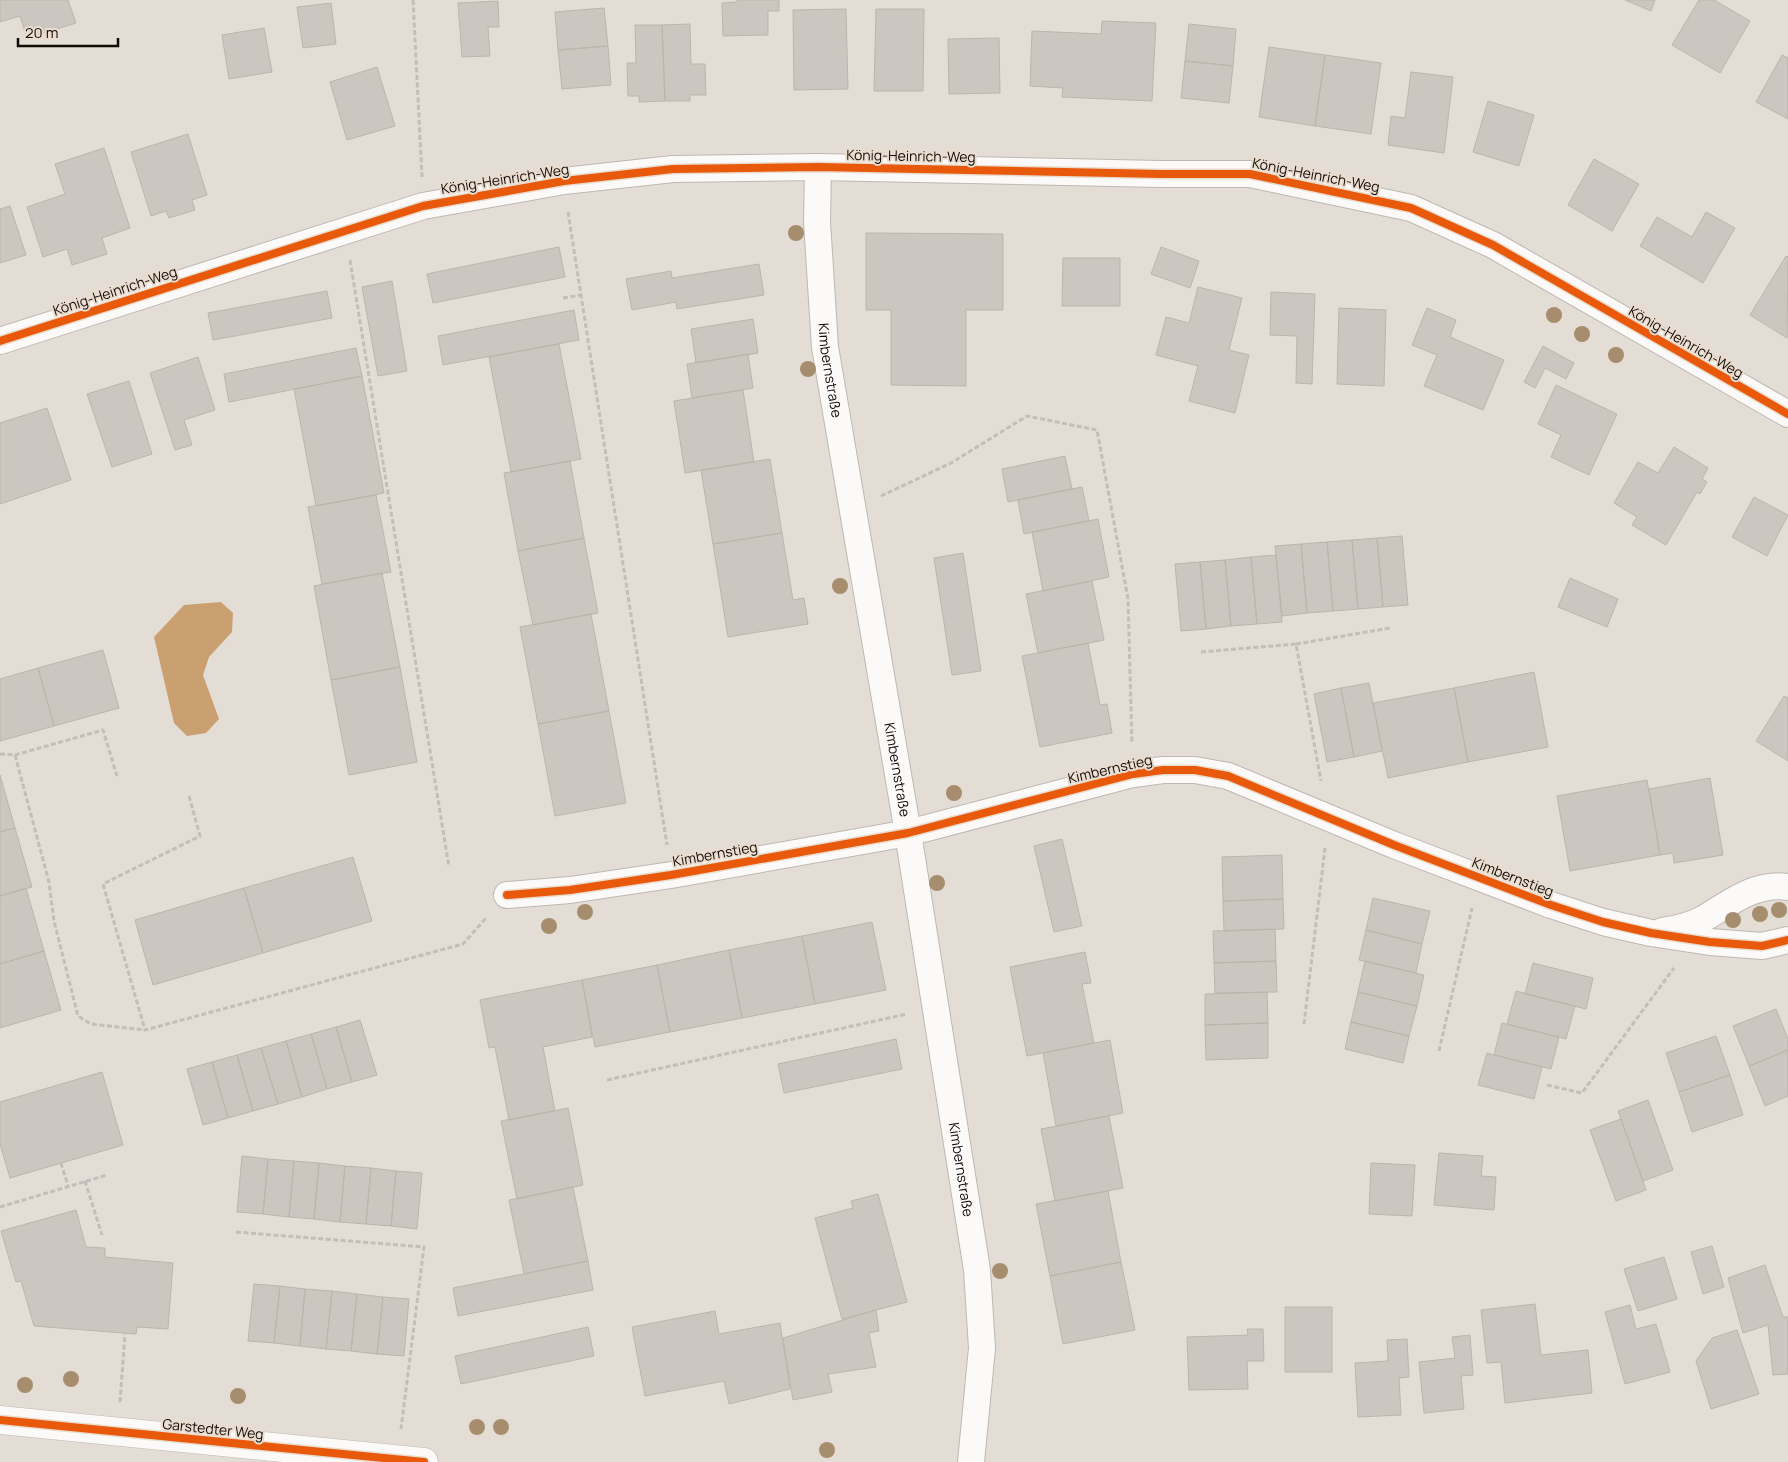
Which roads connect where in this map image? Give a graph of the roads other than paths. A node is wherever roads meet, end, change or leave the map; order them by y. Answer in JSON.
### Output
{"nodes":[{"id":1,"x":818,"y":167,"type":"junction"},
{"id":2,"x":0,"y":341,"type":"edge"},
{"id":3,"x":1788,"y":414,"type":"edge"},
{"id":4,"x":908,"y":832,"type":"junction"},
{"id":5,"x":1788,"y":887,"type":"edge"},
{"id":6,"x":507,"y":895,"type":"road end"},
{"id":7,"x":1651,"y":933,"type":"junction"},
{"id":8,"x":1788,"y":940,"type":"edge"},
{"id":9,"x":0,"y":1420,"type":"edge"},
{"id":10,"x":411,"y":1461,"type":"edge"},
{"id":11,"x":971,"y":1462,"type":"edge"}],
"edges":[{"from":1,"to":2,"type":"street","name":"König-Heinrich-Weg"},
{"from":1,"to":3,"type":"street","name":"König-Heinrich-Weg"},
{"from":1,"to":4,"type":"street","name":"Kimbernstraße"},
{"from":4,"to":6,"type":"street","name":"Kimbernstieg"},
{"from":4,"to":7,"type":"street","name":"Kimbernstieg"},
{"from":4,"to":11,"type":"street","name":"Kimbernstraße"},
{"from":5,"to":7,"type":"street","name":"Kimbernstieg"},
{"from":7,"to":8,"type":"street","name":"Kimbernstieg"},
{"from":9,"to":10,"type":"main road","name":"Garstedter Weg"}]}
